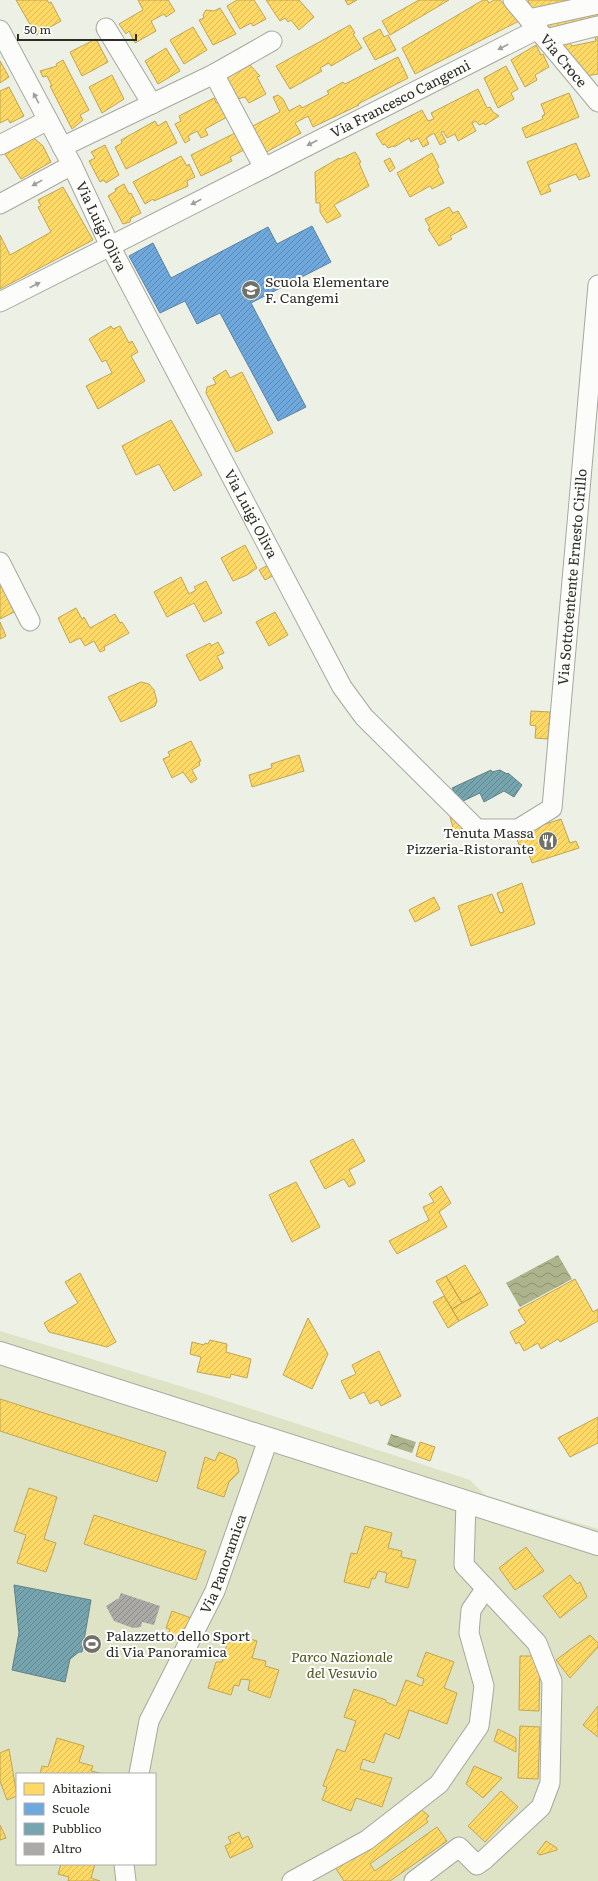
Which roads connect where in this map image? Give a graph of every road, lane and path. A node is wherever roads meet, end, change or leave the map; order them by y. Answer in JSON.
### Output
{"nodes":[{"id":1,"x":513,"y":0,"type":"edge"},
{"id":2,"x":598,"y":4,"type":"edge"},
{"id":3,"x":598,"y":26,"type":"edge"},
{"id":4,"x":106,"y":28,"type":"dead end"},
{"id":5,"x":537,"y":29,"type":"junction"},
{"id":6,"x":0,"y":30,"type":"edge"},
{"id":7,"x":272,"y":41,"type":"dead end"},
{"id":8,"x":214,"y":74,"type":"junction"},
{"id":9,"x":598,"y":102,"type":"edge"},
{"id":10,"x":152,"y":104,"type":"junction"},
{"id":11,"x":48,"y":120,"type":"junction"},
{"id":12,"x":0,"y":145,"type":"edge"},
{"id":13,"x":62,"y":147,"type":"junction"},
{"id":14,"x":72,"y":165,"type":"junction"},
{"id":15,"x":264,"y":168,"type":"junction"},
{"id":16,"x":0,"y":204,"type":"edge"},
{"id":17,"x":110,"y":246,"type":"junction"},
{"id":18,"x":598,"y":285,"type":"edge"},
{"id":19,"x":0,"y":302,"type":"edge"},
{"id":20,"x":0,"y":562,"type":"edge"},
{"id":21,"x":30,"y":621,"type":"dead end"},
{"id":22,"x":497,"y":829,"type":"joint"},
{"id":23,"x":0,"y":1353,"type":"edge"},
{"id":24,"x":268,"y":1440,"type":"junction"},
{"id":25,"x":466,"y":1503,"type":"junction"},
{"id":26,"x":598,"y":1544,"type":"edge"},
{"id":27,"x":486,"y":1588,"type":"junction"},
{"id":28,"x":139,"y":1773,"type":"edge"},
{"id":29,"x":124,"y":1865,"type":"edge"},
{"id":30,"x":126,"y":1881,"type":"edge"},
{"id":31,"x":292,"y":1881,"type":"edge"},
{"id":32,"x":414,"y":1881,"type":"edge"}],
"edges":[{"from":1,"to":5,"type":"street","name":"Via Croce"},
{"from":2,"to":5,"type":"street","name":"Via Croce"},
{"from":3,"to":5,"type":"street","name":"Via Croce"},
{"from":4,"to":10,"type":"street"},
{"from":5,"to":9,"type":"street","name":"Via Croce"},
{"from":5,"to":15,"type":"street","name":"Via Francesco Cangemi","one_way":true},
{"from":11,"to":6,"type":"street","name":"Via Luigi Oliva","one_way":true},
{"from":7,"to":8,"type":"street"},
{"from":8,"to":10,"type":"street"},
{"from":8,"to":15,"type":"street"},
{"from":10,"to":13,"type":"street"},
{"from":11,"to":12,"type":"street"},
{"from":11,"to":13,"type":"street","name":"Via Luigi Oliva"},
{"from":13,"to":14,"type":"street","name":"Via Luigi Oliva"},
{"from":14,"to":16,"type":"street","one_way":true},
{"from":14,"to":17,"type":"street","name":"Via Luigi Oliva"},
{"from":15,"to":17,"type":"street","name":"Via Francesco Cangemi","one_way":true},
{"from":19,"to":17,"type":"street","name":"Via Francesco Cangemi","one_way":true},
{"from":17,"to":22,"type":"street","name":"Via Luigi Oliva"},
{"from":18,"to":22,"type":"street","name":"Via Sottotentente Ernesto Cirillo"},
{"from":20,"to":21,"type":"street"},
{"from":23,"to":24,"type":"street"},
{"from":24,"to":25,"type":"street"},
{"from":24,"to":28,"type":"street","name":"Via Panoramica"},
{"from":25,"to":26,"type":"street"},
{"from":25,"to":27,"type":"street"},
{"from":27,"to":31,"type":"street"},
{"from":27,"to":32,"type":"street"},
{"from":29,"to":30,"type":"street"}]}
